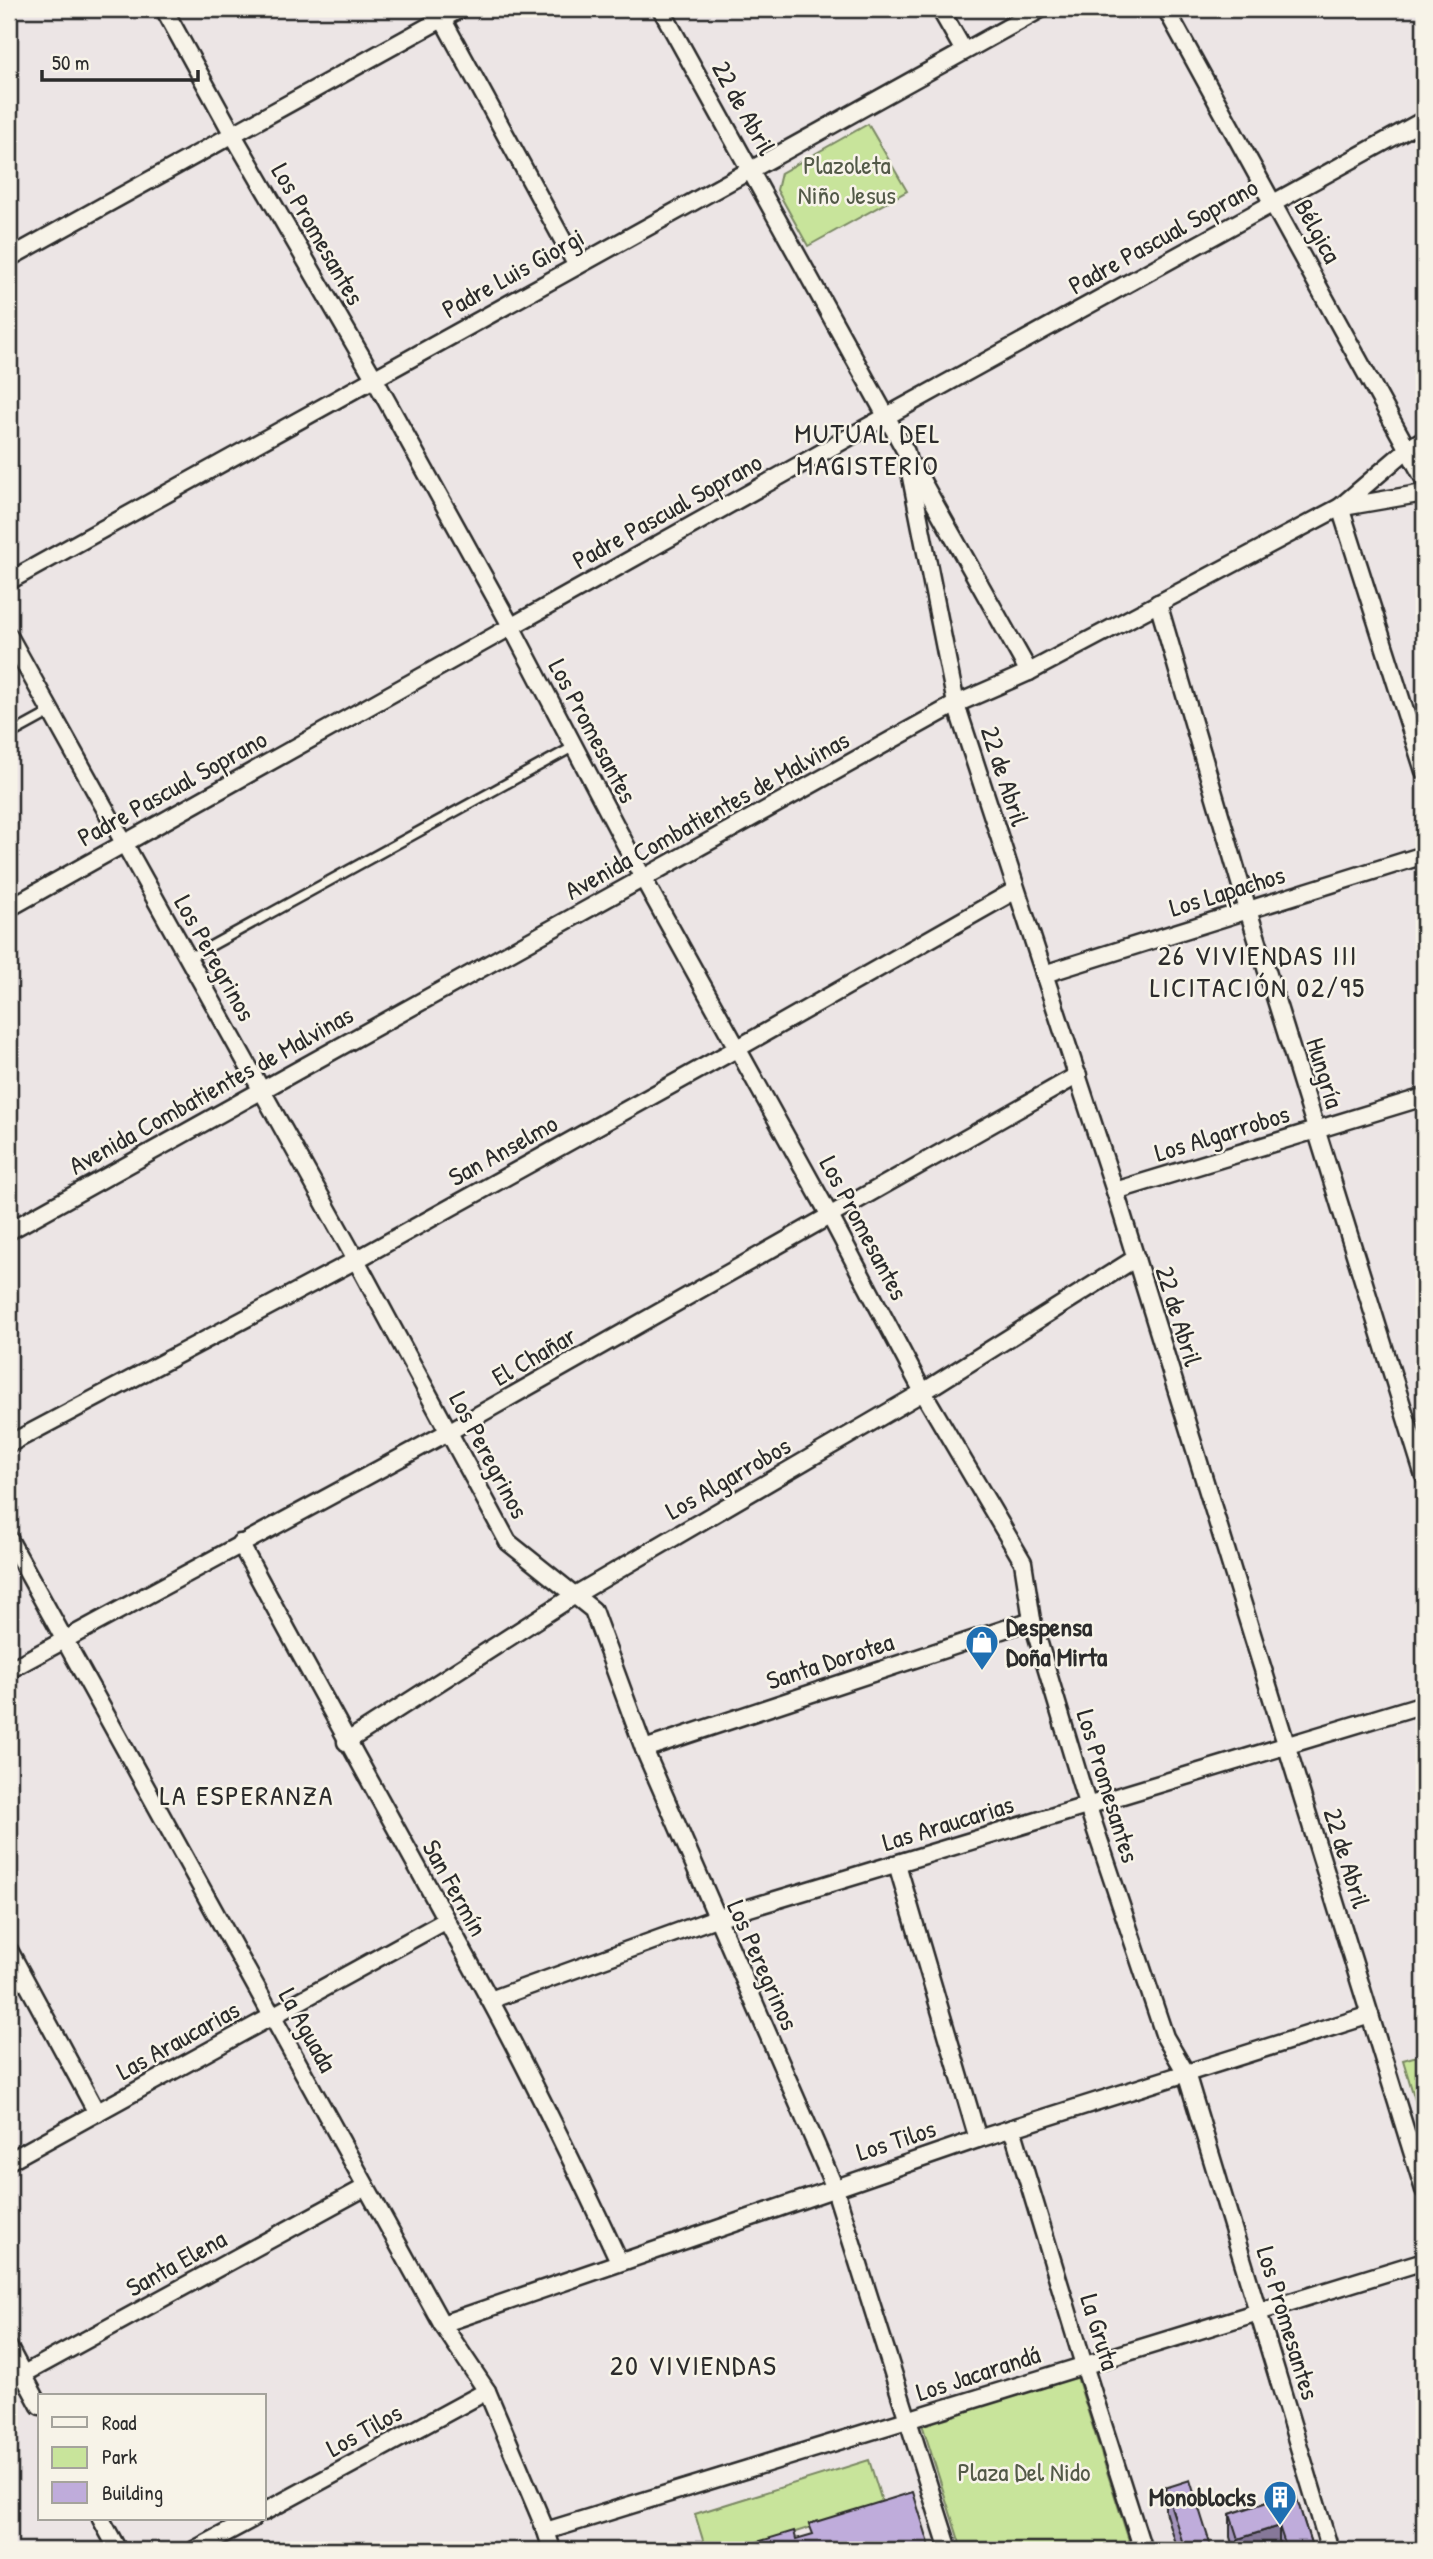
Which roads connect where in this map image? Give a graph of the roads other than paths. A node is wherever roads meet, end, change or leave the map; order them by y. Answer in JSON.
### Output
{"nodes":[{"id":1,"x":164,"y":9,"type":"edge"},
{"id":2,"x":460,"y":9,"type":"edge"},
{"id":3,"x":661,"y":9,"type":"edge"},
{"id":4,"x":940,"y":9,"type":"edge"},
{"id":5,"x":1041,"y":9,"type":"edge"},
{"id":6,"x":1166,"y":9,"type":"edge"},
{"id":7,"x":440,"y":14,"type":"edge"},
{"id":8,"x":964,"y":51,"type":"junction"},
{"id":9,"x":1424,"y":120,"type":"edge"},
{"id":10,"x":232,"y":133,"type":"junction"},
{"id":11,"x":751,"y":170,"type":"junction"},
{"id":12,"x":1274,"y":202,"type":"junction"},
{"id":13,"x":9,"y":258,"type":"edge"},
{"id":14,"x":576,"y":266,"type":"junction"},
{"id":15,"x":374,"y":379,"type":"junction"},
{"id":16,"x":887,"y":416,"type":"junction"},
{"id":17,"x":1424,"y":439,"type":"edge"},
{"id":18,"x":1409,"y":448,"type":"junction"},
{"id":19,"x":906,"y":452,"type":"junction"},
{"id":20,"x":1424,"y":479,"type":"edge"},
{"id":21,"x":1424,"y":493,"type":"edge"},
{"id":22,"x":1340,"y":507,"type":"junction"},
{"id":23,"x":9,"y":581,"type":"edge"},
{"id":24,"x":1158,"y":603,"type":"junction"},
{"id":25,"x":511,"y":626,"type":"junction"},
{"id":26,"x":9,"y":636,"type":"edge"},
{"id":27,"x":1029,"y":672,"type":"junction"},
{"id":28,"x":957,"y":704,"type":"junction"},
{"id":29,"x":51,"y":712,"type":"junction"},
{"id":30,"x":9,"y":735,"type":"edge"},
{"id":31,"x":573,"y":747,"type":"junction"},
{"id":32,"x":1424,"y":771,"type":"edge"},
{"id":33,"x":123,"y":843,"type":"junction"},
{"id":34,"x":1424,"y":855,"type":"edge"},
{"id":35,"x":643,"y":878,"type":"junction"},
{"id":36,"x":1016,"y":890,"type":"junction"},
{"id":37,"x":9,"y":908,"type":"edge"},
{"id":38,"x":1248,"y":910,"type":"junction"},
{"id":39,"x":187,"y":959,"type":"junction"},
{"id":40,"x":1044,"y":974,"type":"junction"},
{"id":41,"x":738,"y":1048,"type":"junction"},
{"id":42,"x":1078,"y":1075,"type":"junction"},
{"id":43,"x":260,"y":1091,"type":"junction"},
{"id":44,"x":1424,"y":1097,"type":"edge"},
{"id":45,"x":1317,"y":1129,"type":"junction"},
{"id":46,"x":1115,"y":1191,"type":"junction"},
{"id":47,"x":830,"y":1216,"type":"junction"},
{"id":48,"x":9,"y":1231,"type":"edge"},
{"id":49,"x":1136,"y":1258,"type":"junction"},
{"id":50,"x":356,"y":1260,"type":"junction"},
{"id":51,"x":923,"y":1392,"type":"junction"},
{"id":52,"x":450,"y":1431,"type":"junction"},
{"id":53,"x":9,"y":1444,"type":"edge"},
{"id":54,"x":1424,"y":1476,"type":"edge"},
{"id":55,"x":9,"y":1539,"type":"edge"},
{"id":56,"x":240,"y":1543,"type":"junction"},
{"id":57,"x":575,"y":1595,"type":"junction"},
{"id":58,"x":1032,"y":1620,"type":"junction"},
{"id":59,"x":65,"y":1640,"type":"junction"},
{"id":60,"x":9,"y":1671,"type":"edge"},
{"id":61,"x":1424,"y":1703,"type":"edge"},
{"id":62,"x":346,"y":1742,"type":"junction"},
{"id":63,"x":1287,"y":1746,"type":"junction"},
{"id":64,"x":644,"y":1749,"type":"junction"},
{"id":65,"x":1088,"y":1807,"type":"junction"},
{"id":66,"x":897,"y":1864,"type":"junction"},
{"id":67,"x":716,"y":1918,"type":"junction"},
{"id":68,"x":445,"y":1921,"type":"junction"},
{"id":69,"x":9,"y":1950,"type":"edge"},
{"id":70,"x":490,"y":2000,"type":"junction"},
{"id":71,"x":1370,"y":2015,"type":"junction"},
{"id":72,"x":271,"y":2016,"type":"junction"},
{"id":73,"x":1186,"y":2073,"type":"junction"},
{"id":74,"x":97,"y":2112,"type":"junction"},
{"id":75,"x":1013,"y":2128,"type":"junction"},
{"id":76,"x":978,"y":2139,"type":"junction"},
{"id":77,"x":9,"y":2161,"type":"edge"},
{"id":78,"x":834,"y":2186,"type":"junction"},
{"id":79,"x":366,"y":2187,"type":"junction"},
{"id":80,"x":1424,"y":2190,"type":"edge"},
{"id":81,"x":1424,"y":2260,"type":"edge"},
{"id":82,"x":619,"y":2261,"type":"junction"},
{"id":83,"x":1259,"y":2310,"type":"junction"},
{"id":84,"x":442,"y":2324,"type":"junction"},
{"id":85,"x":9,"y":2348,"type":"edge"},
{"id":86,"x":1084,"y":2365,"type":"junction"},
{"id":87,"x":16,"y":2379,"type":"edge"},
{"id":88,"x":486,"y":2391,"type":"junction"},
{"id":89,"x":38,"y":2404,"type":"edge"},
{"id":90,"x":908,"y":2420,"type":"junction"},
{"id":91,"x":266,"y":2511,"type":"edge"},
{"id":92,"x":102,"y":2520,"type":"edge"},
{"id":93,"x":250,"y":2520,"type":"edge"},
{"id":94,"x":547,"y":2531,"type":"junction"},
{"id":95,"x":118,"y":2550,"type":"edge"},
{"id":96,"x":194,"y":2550,"type":"edge"},
{"id":97,"x":552,"y":2550,"type":"edge"},
{"id":98,"x":949,"y":2550,"type":"edge"},
{"id":99,"x":1143,"y":2550,"type":"edge"},
{"id":100,"x":1330,"y":2550,"type":"edge"}],
"edges":[{"from":1,"to":10,"type":"street","name":"Los Promesantes"},
{"from":2,"to":7,"type":"street"},
{"from":3,"to":11,"type":"street","name":"22 de Abril"},
{"from":4,"to":8,"type":"street"},
{"from":5,"to":8,"type":"street","name":"Padre Luis Giorgi"},
{"from":6,"to":12,"type":"street","name":"Bélgica"},
{"from":7,"to":10,"type":"street"},
{"from":7,"to":14,"type":"street"},
{"from":8,"to":11,"type":"street","name":"Padre Luis Giorgi"},
{"from":9,"to":12,"type":"street","name":"Padre Pascual Soprano"},
{"from":10,"to":13,"type":"street"},
{"from":10,"to":15,"type":"street","name":"Los Promesantes"},
{"from":11,"to":14,"type":"street","name":"Padre Luis Giorgi"},
{"from":11,"to":16,"type":"street","name":"22 de Abril"},
{"from":12,"to":16,"type":"street","name":"Padre Pascual Soprano"},
{"from":12,"to":18,"type":"street","name":"Bélgica"},
{"from":14,"to":15,"type":"street","name":"Padre Luis Giorgi"},
{"from":15,"to":23,"type":"street","name":"Padre Luis Giorgi"},
{"from":15,"to":25,"type":"street","name":"Los Promesantes"},
{"from":16,"to":19,"type":"street","name":"22 de Abril"},
{"from":16,"to":25,"type":"street","name":"Padre Pascual Soprano"},
{"from":17,"to":18,"type":"street","name":"Avenida Combatientes de Malvinas"},
{"from":18,"to":20,"type":"street","name":"Bélgica"},
{"from":18,"to":22,"type":"street","name":"Avenida Combatientes de Malvinas"},
{"from":19,"to":27,"type":"street","name":"22 de Abril"},
{"from":19,"to":28,"type":"street","name":"22 de Abril"},
{"from":21,"to":22,"type":"street"},
{"from":22,"to":24,"type":"street","name":"Avenida Combatientes de Malvinas"},
{"from":22,"to":32,"type":"street"},
{"from":24,"to":27,"type":"street","name":"Avenida Combatientes de Malvinas"},
{"from":24,"to":38,"type":"street","name":"Hungría"},
{"from":25,"to":31,"type":"street","name":"Los Promesantes"},
{"from":25,"to":33,"type":"street","name":"Padre Pascual Soprano"},
{"from":26,"to":29,"type":"street","name":"Los Peregrinos"},
{"from":27,"to":28,"type":"street","name":"Avenida Combatientes de Malvinas"},
{"from":28,"to":35,"type":"street","name":"Avenida Combatientes de Malvinas"},
{"from":28,"to":36,"type":"street","name":"22 de Abril"},
{"from":29,"to":30,"type":"lane"},
{"from":29,"to":33,"type":"street","name":"Los Peregrinos"},
{"from":31,"to":35,"type":"street","name":"Los Promesantes"},
{"from":31,"to":39,"type":"lane"},
{"from":33,"to":37,"type":"street","name":"Padre Pascual Soprano"},
{"from":33,"to":39,"type":"street","name":"Los Peregrinos"},
{"from":34,"to":38,"type":"street","name":"Los Lapachos"},
{"from":35,"to":41,"type":"street","name":"Los Promesantes"},
{"from":35,"to":43,"type":"street","name":"Avenida Combatientes de Malvinas"},
{"from":36,"to":40,"type":"street","name":"22 de Abril"},
{"from":36,"to":41,"type":"street","name":"San Anselmo"},
{"from":38,"to":40,"type":"street","name":"Los Lapachos"},
{"from":38,"to":45,"type":"street","name":"Hungría"},
{"from":39,"to":43,"type":"street","name":"Los Peregrinos"},
{"from":40,"to":42,"type":"street","name":"22 de Abril"},
{"from":41,"to":47,"type":"street","name":"Los Promesantes"},
{"from":41,"to":50,"type":"street","name":"San Anselmo"},
{"from":42,"to":46,"type":"street","name":"22 de Abril"},
{"from":42,"to":47,"type":"street","name":"El Chañar"},
{"from":43,"to":48,"type":"street","name":"Avenida Combatientes de Malvinas"},
{"from":43,"to":50,"type":"street","name":"Los Peregrinos"},
{"from":44,"to":45,"type":"street","name":"Los Algarrobos"},
{"from":45,"to":46,"type":"street","name":"Los Algarrobos"},
{"from":45,"to":54,"type":"street","name":"Hungría"},
{"from":46,"to":49,"type":"street","name":"22 de Abril"},
{"from":47,"to":51,"type":"street","name":"Los Promesantes"},
{"from":47,"to":52,"type":"street","name":"El Chañar"},
{"from":49,"to":51,"type":"street","name":"Los Algarrobos"},
{"from":49,"to":63,"type":"street","name":"22 de Abril"},
{"from":50,"to":52,"type":"street","name":"Los Peregrinos"},
{"from":50,"to":53,"type":"street","name":"San Anselmo"},
{"from":51,"to":57,"type":"street","name":"Los Algarrobos"},
{"from":51,"to":58,"type":"street","name":"Los Promesantes"},
{"from":52,"to":56,"type":"street","name":"El Chañar"},
{"from":52,"to":57,"type":"street","name":"Los Peregrinos"},
{"from":55,"to":59,"type":"street","name":"La Aguada"},
{"from":56,"to":59,"type":"street","name":"El Chañar"},
{"from":56,"to":62,"type":"street","name":"San Fermín"},
{"from":57,"to":62,"type":"street","name":"Los Algarrobos"},
{"from":57,"to":64,"type":"street","name":"Los Peregrinos"},
{"from":58,"to":64,"type":"street","name":"Santa Dorotea"},
{"from":58,"to":65,"type":"street","name":"Los Promesantes"},
{"from":59,"to":60,"type":"street","name":"El Chañar"},
{"from":59,"to":72,"type":"street","name":"La Aguada"},
{"from":61,"to":63,"type":"street","name":"Las Araucarias"},
{"from":62,"to":68,"type":"street","name":"San Fermín"},
{"from":63,"to":65,"type":"street","name":"Las Araucarias"},
{"from":63,"to":71,"type":"street","name":"22 de Abril"},
{"from":64,"to":67,"type":"street","name":"Los Peregrinos"},
{"from":65,"to":66,"type":"street","name":"Las Araucarias"},
{"from":65,"to":73,"type":"street","name":"Los Promesantes"},
{"from":66,"to":67,"type":"street","name":"Las Araucarias"},
{"from":66,"to":76,"type":"street"},
{"from":67,"to":70,"type":"street","name":"Las Araucarias"},
{"from":67,"to":78,"type":"street","name":"Los Peregrinos"},
{"from":68,"to":70,"type":"street","name":"San Fermín"},
{"from":68,"to":72,"type":"street","name":"Las Araucarias"},
{"from":69,"to":74,"type":"street"},
{"from":70,"to":82,"type":"street","name":"San Fermín"},
{"from":71,"to":73,"type":"street","name":"Los Tilos"},
{"from":71,"to":80,"type":"street","name":"22 de Abril"},
{"from":72,"to":74,"type":"street","name":"Las Araucarias"},
{"from":72,"to":79,"type":"street","name":"La Aguada"},
{"from":73,"to":75,"type":"street","name":"Los Tilos"},
{"from":73,"to":83,"type":"street","name":"Los Promesantes"},
{"from":74,"to":77,"type":"street","name":"Las Araucarias"},
{"from":75,"to":76,"type":"street","name":"Los Tilos"},
{"from":75,"to":86,"type":"street","name":"La Gruta"},
{"from":76,"to":78,"type":"street","name":"Los Tilos"},
{"from":78,"to":82,"type":"street","name":"Los Tilos"},
{"from":78,"to":90,"type":"street","name":"Los Peregrinos"},
{"from":79,"to":84,"type":"street","name":"La Aguada"},
{"from":79,"to":87,"type":"street","name":"Santa Elena"},
{"from":81,"to":83,"type":"street","name":"Los Jacarandá"},
{"from":82,"to":84,"type":"street","name":"Los Tilos"},
{"from":83,"to":86,"type":"street","name":"Los Jacarandá"},
{"from":83,"to":100,"type":"street","name":"Los Promesantes"},
{"from":84,"to":88,"type":"street","name":"La Aguada"},
{"from":85,"to":87,"type":"street"},
{"from":86,"to":90,"type":"street","name":"Los Jacarandá"},
{"from":86,"to":99,"type":"street","name":"La Gruta"},
{"from":87,"to":89,"type":"street"},
{"from":88,"to":91,"type":"street","name":"Los Tilos"},
{"from":88,"to":94,"type":"street","name":"La Aguada"},
{"from":90,"to":94,"type":"street","name":"Los Jacarandá"},
{"from":90,"to":98,"type":"street","name":"Los Peregrinos"},
{"from":92,"to":95,"type":"street"},
{"from":93,"to":96,"type":"street"},
{"from":94,"to":97,"type":"street","name":"La Aguada"}]}
